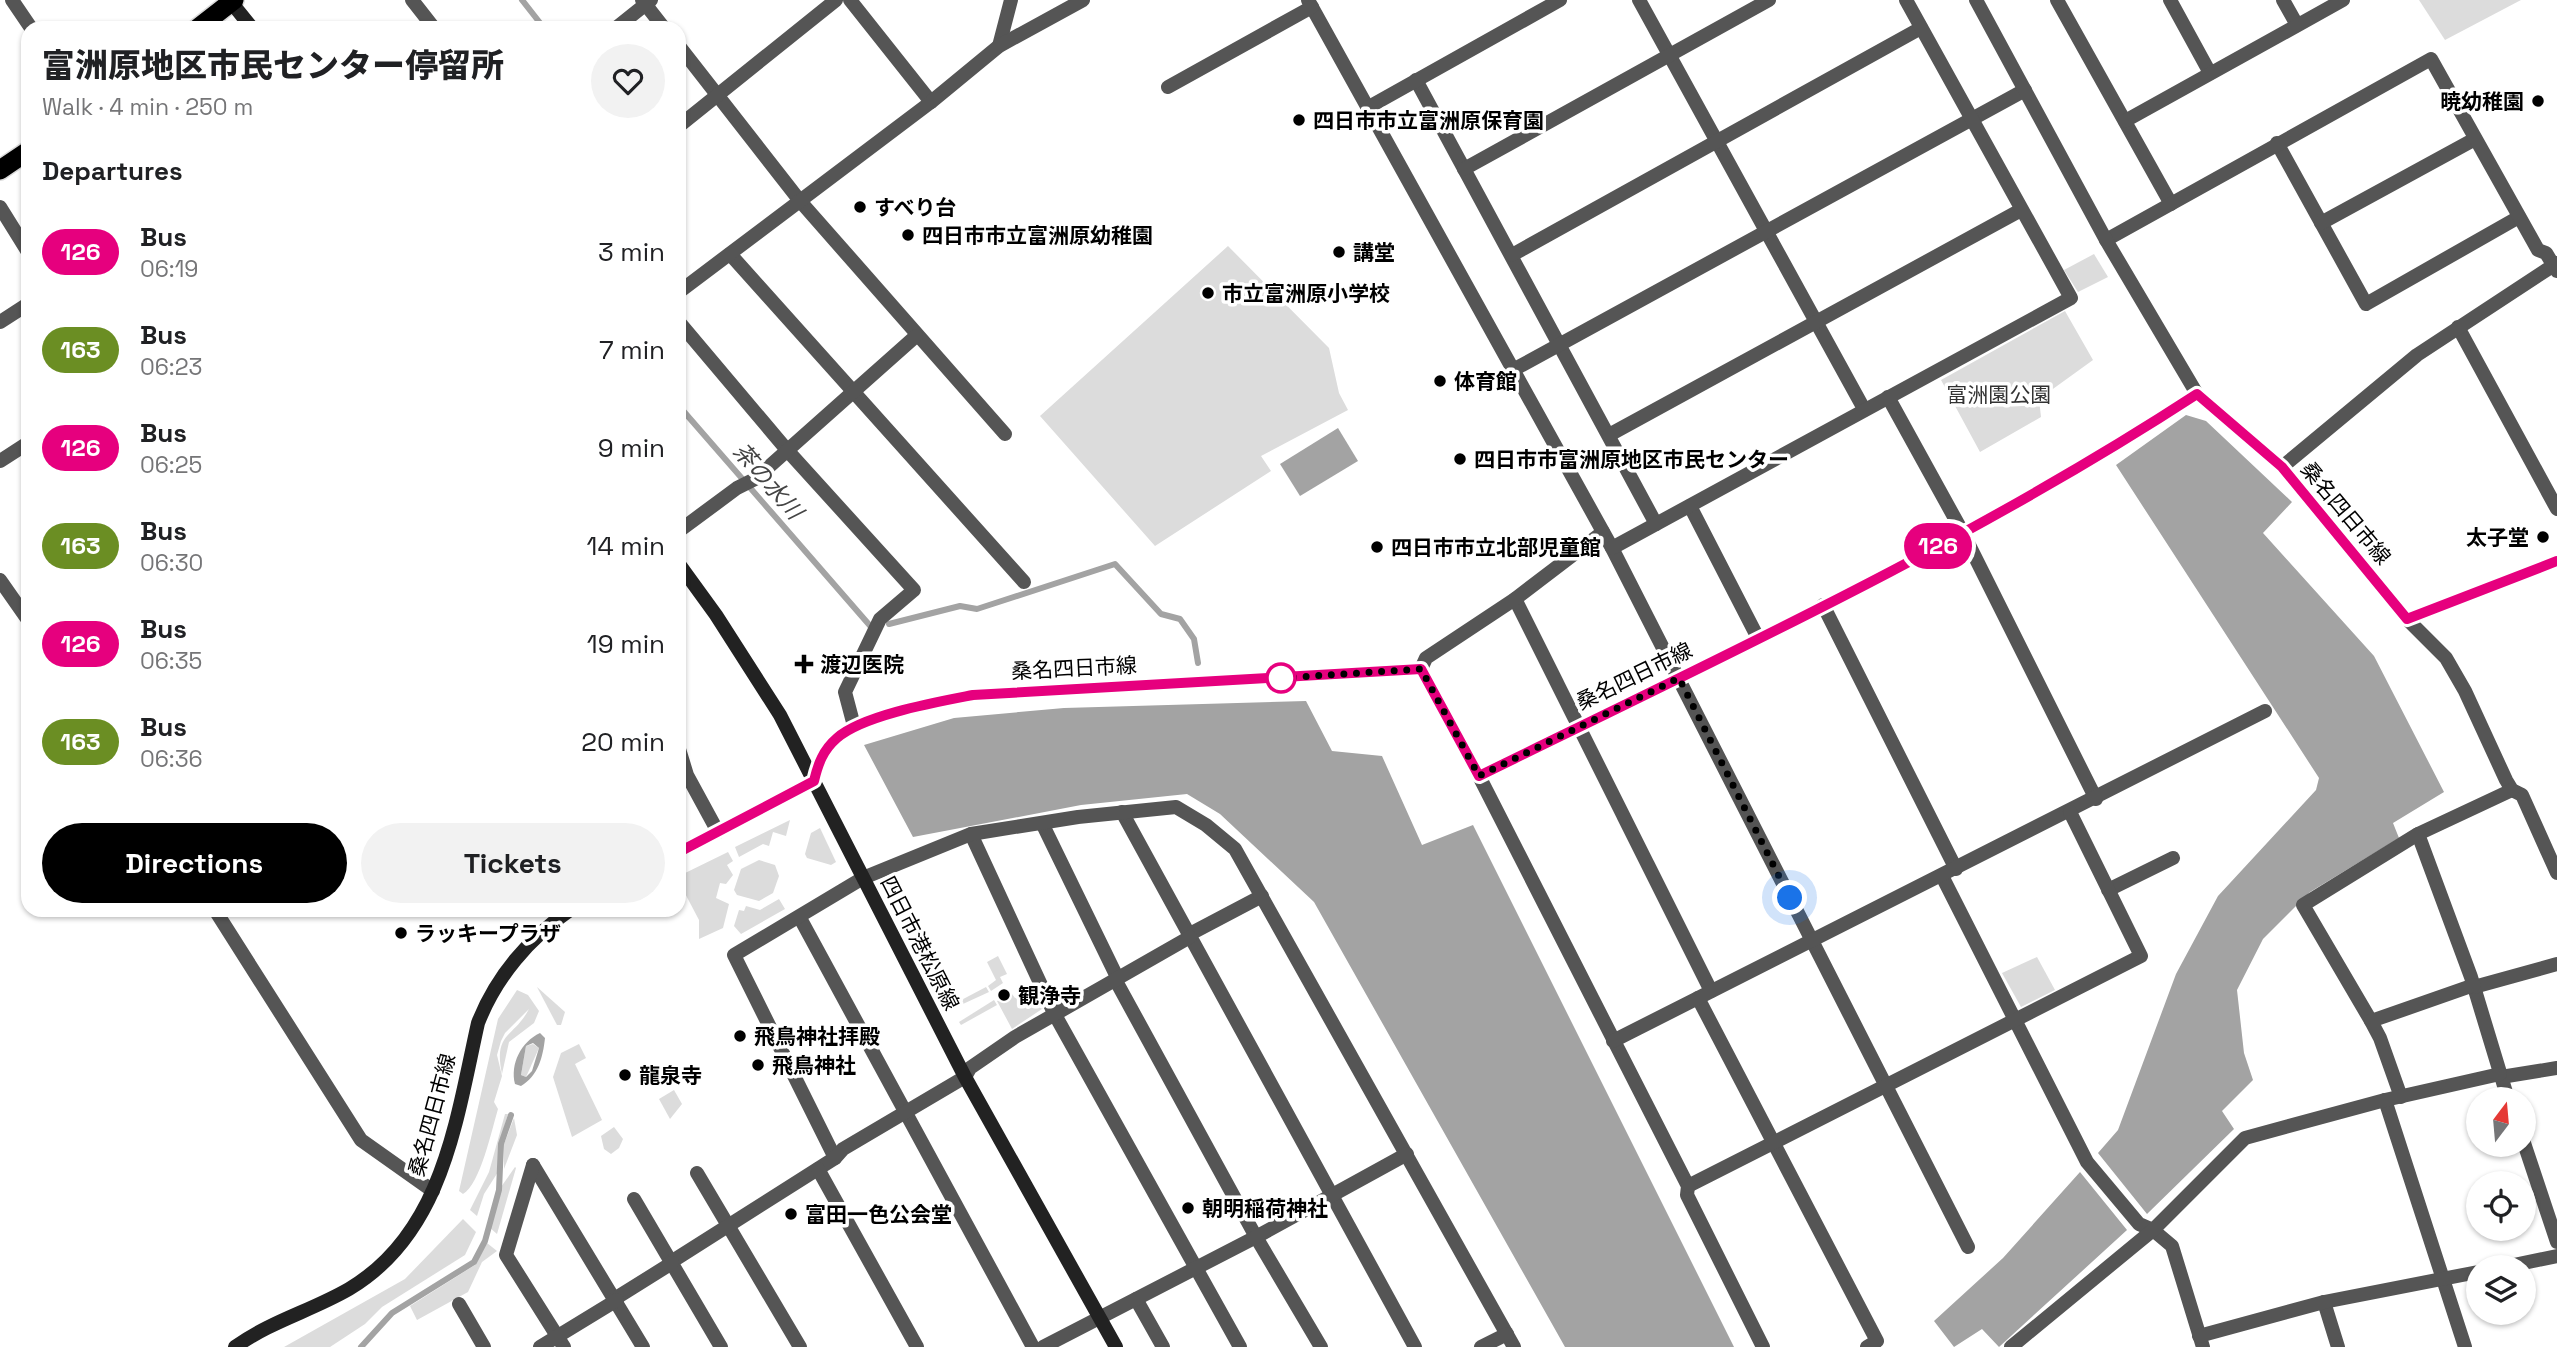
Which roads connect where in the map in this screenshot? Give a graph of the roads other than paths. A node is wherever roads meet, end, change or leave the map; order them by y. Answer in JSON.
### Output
{"nodes":[{"id":1,"x":12,"y":0,"type":"edge"},
{"id":2,"x":412,"y":0,"type":"edge"},
{"id":3,"x":836,"y":0,"type":"edge"},
{"id":4,"x":850,"y":0,"type":"edge"},
{"id":5,"x":1011,"y":0,"type":"edge"},
{"id":6,"x":1083,"y":0,"type":"edge"},
{"id":7,"x":1560,"y":0,"type":"edge"},
{"id":8,"x":1639,"y":0,"type":"edge"},
{"id":9,"x":1769,"y":0,"type":"edge"},
{"id":10,"x":1906,"y":0,"type":"edge"},
{"id":11,"x":1976,"y":0,"type":"edge"},
{"id":12,"x":2057,"y":0,"type":"edge"},
{"id":13,"x":2170,"y":0,"type":"edge"},
{"id":14,"x":2283,"y":0,"type":"edge"},
{"id":15,"x":2343,"y":0,"type":"edge"},
{"id":16,"x":232,"y":1,"type":"edge"},
{"id":17,"x":646,"y":1,"type":"edge"},
{"id":18,"x":1310,"y":4,"type":"edge"},
{"id":19,"x":26,"y":21,"type":"edge"},
{"id":20,"x":207,"y":21,"type":"edge"},
{"id":21,"x":247,"y":21,"type":"edge"},
{"id":22,"x":428,"y":21,"type":"edge"},
{"id":23,"x":624,"y":21,"type":"edge"},
{"id":24,"x":659,"y":21,"type":"edge"},
{"id":25,"x":2297,"y":25,"type":"junction"},
{"id":26,"x":1921,"y":28,"type":"junction"},
{"id":27,"x":999,"y":46,"type":"junction"},
{"id":28,"x":686,"y":55,"type":"edge"},
{"id":29,"x":1669,"y":55,"type":"junction"},
{"id":30,"x":2210,"y":73,"type":"junction"},
{"id":31,"x":1416,"y":80,"type":"junction"},
{"id":32,"x":1168,"y":87,"type":"dead end"},
{"id":33,"x":2025,"y":90,"type":"junction"},
{"id":34,"x":717,"y":94,"type":"junction"},
{"id":35,"x":931,"y":102,"type":"junction"},
{"id":36,"x":1367,"y":108,"type":"junction"},
{"id":37,"x":1971,"y":118,"type":"junction"},
{"id":38,"x":686,"y":120,"type":"edge"},
{"id":39,"x":2125,"y":121,"type":"junction"},
{"id":40,"x":2475,"y":139,"type":"junction"},
{"id":41,"x":1716,"y":141,"type":"junction"},
{"id":42,"x":2277,"y":143,"type":"junction"},
{"id":43,"x":21,"y":156,"type":"edge"},
{"id":44,"x":1464,"y":169,"type":"junction"},
{"id":45,"x":0,"y":170,"type":"edge"},
{"id":46,"x":800,"y":201,"type":"junction"},
{"id":47,"x":2171,"y":204,"type":"junction"},
{"id":48,"x":0,"y":207,"type":"edge"},
{"id":49,"x":2021,"y":210,"type":"junction"},
{"id":50,"x":2519,"y":217,"type":"junction"},
{"id":51,"x":2321,"y":223,"type":"junction"},
{"id":52,"x":1766,"y":232,"type":"junction"},
{"id":53,"x":21,"y":240,"type":"edge"},
{"id":54,"x":2106,"y":240,"type":"junction"},
{"id":55,"x":730,"y":254,"type":"junction"},
{"id":56,"x":1511,"y":256,"type":"junction"},
{"id":57,"x":2556,"y":266,"type":"edge"},
{"id":58,"x":686,"y":287,"type":"edge"},
{"id":59,"x":21,"y":308,"type":"edge"},
{"id":60,"x":0,"y":322,"type":"edge"},
{"id":61,"x":1816,"y":323,"type":"junction"},
{"id":62,"x":2458,"y":327,"type":"junction"},
{"id":63,"x":686,"y":330,"type":"edge"},
{"id":64,"x":916,"y":336,"type":"junction"},
{"id":65,"x":1560,"y":345,"type":"junction"},
{"id":66,"x":1513,"y":370,"type":"junction"},
{"id":67,"x":851,"y":393,"type":"junction"},
{"id":68,"x":2197,"y":394,"type":"junction"},
{"id":69,"x":1888,"y":397,"type":"junction"},
{"id":70,"x":1864,"y":409,"type":"junction"},
{"id":71,"x":1004,"y":434,"type":"dead end"},
{"id":72,"x":1609,"y":435,"type":"junction"},
{"id":73,"x":21,"y":448,"type":"edge"},
{"id":74,"x":787,"y":450,"type":"junction"},
{"id":75,"x":0,"y":461,"type":"edge"},
{"id":76,"x":2282,"y":467,"type":"junction"},
{"id":77,"x":1690,"y":506,"type":"junction"},
{"id":78,"x":2557,"y":509,"type":"edge"},
{"id":79,"x":1656,"y":524,"type":"junction"},
{"id":80,"x":686,"y":526,"type":"edge"},
{"id":81,"x":1603,"y":532,"type":"junction"},
{"id":82,"x":1964,"y":533,"type":"junction"},
{"id":83,"x":1612,"y":548,"type":"junction"},
{"id":84,"x":2557,"y":561,"type":"edge"},
{"id":85,"x":686,"y":575,"type":"edge"},
{"id":86,"x":0,"y":580,"type":"edge"},
{"id":87,"x":1024,"y":582,"type":"dead end"},
{"id":88,"x":1515,"y":599,"type":"junction"},
{"id":89,"x":21,"y":600,"type":"edge"},
{"id":90,"x":1823,"y":605,"type":"junction"},
{"id":91,"x":2407,"y":619,"type":"junction"},
{"id":92,"x":1758,"y":638,"type":"junction"},
{"id":93,"x":1421,"y":669,"type":"junction"},
{"id":94,"x":1679,"y":678,"type":"junction"},
{"id":95,"x":2265,"y":711,"type":"dead end"},
{"id":96,"x":854,"y":726,"type":"junction"},
{"id":97,"x":1578,"y":728,"type":"junction"},
{"id":98,"x":686,"y":772,"type":"edge"},
{"id":99,"x":1479,"y":776,"type":"junction"},
{"id":100,"x":817,"y":786,"type":"junction"},
{"id":101,"x":2512,"y":790,"type":"junction"},
{"id":102,"x":2096,"y":799,"type":"junction"},
{"id":103,"x":2070,"y":812,"type":"junction"},
{"id":104,"x":1122,"y":813,"type":"junction"},
{"id":105,"x":1042,"y":823,"type":"junction"},
{"id":106,"x":718,"y":832,"type":"junction"},
{"id":107,"x":971,"y":834,"type":"junction"},
{"id":108,"x":2418,"y":834,"type":"junction"},
{"id":109,"x":686,"y":848,"type":"edge"},
{"id":110,"x":2173,"y":858,"type":"dead end"},
{"id":111,"x":1949,"y":873,"type":"junction"},
{"id":112,"x":2557,"y":873,"type":"edge"},
{"id":113,"x":862,"y":876,"type":"junction"},
{"id":114,"x":2108,"y":890,"type":"junction"},
{"id":115,"x":1262,"y":896,"type":"junction"},
{"id":116,"x":219,"y":917,"type":"edge"},
{"id":117,"x":561,"y":917,"type":"edge"},
{"id":118,"x":800,"y":918,"type":"junction"},
{"id":119,"x":1189,"y":936,"type":"junction"},
{"id":120,"x":1811,"y":942,"type":"junction"},
{"id":121,"x":2557,"y":964,"type":"edge"},
{"id":122,"x":1117,"y":979,"type":"junction"},
{"id":123,"x":2474,"y":986,"type":"junction"},
{"id":124,"x":1704,"y":994,"type":"junction"},
{"id":125,"x":1054,"y":1013,"type":"junction"},
{"id":126,"x":2015,"y":1019,"type":"junction"},
{"id":127,"x":2371,"y":1021,"type":"junction"},
{"id":128,"x":1613,"y":1041,"type":"junction"},
{"id":129,"x":2557,"y":1068,"type":"edge"},
{"id":130,"x":2501,"y":1076,"type":"junction"},
{"id":131,"x":965,"y":1077,"type":"junction"},
{"id":132,"x":1886,"y":1086,"type":"junction"},
{"id":133,"x":2504,"y":1087,"type":"edge"},
{"id":134,"x":2401,"y":1097,"type":"junction"},
{"id":135,"x":2385,"y":1100,"type":"junction"},
{"id":136,"x":903,"y":1113,"type":"junction"},
{"id":137,"x":1773,"y":1142,"type":"junction"},
{"id":138,"x":1407,"y":1154,"type":"junction"},
{"id":139,"x":2529,"y":1157,"type":"edge"},
{"id":140,"x":835,"y":1158,"type":"junction"},
{"id":141,"x":818,"y":1169,"type":"junction"},
{"id":142,"x":697,"y":1172,"type":"dead end"},
{"id":143,"x":1688,"y":1186,"type":"junction"},
{"id":144,"x":433,"y":1191,"type":"junction"},
{"id":145,"x":1331,"y":1195,"type":"junction"},
{"id":146,"x":634,"y":1199,"type":"dead end"},
{"id":147,"x":728,"y":1224,"type":"junction"},
{"id":148,"x":2146,"y":1227,"type":"junction"},
{"id":149,"x":1256,"y":1237,"type":"junction"},
{"id":150,"x":2557,"y":1242,"type":"edge"},
{"id":151,"x":1968,"y":1247,"type":"dead end"},
{"id":152,"x":2557,"y":1256,"type":"edge"},
{"id":153,"x":2536,"y":1260,"type":"edge"},
{"id":154,"x":671,"y":1262,"type":"junction"},
{"id":155,"x":1196,"y":1269,"type":"junction"},
{"id":156,"x":2466,"y":1275,"type":"edge"},
{"id":157,"x":2445,"y":1279,"type":"junction"},
{"id":158,"x":616,"y":1299,"type":"junction"},
{"id":159,"x":1136,"y":1299,"type":"junction"},
{"id":160,"x":2324,"y":1302,"type":"junction"},
{"id":161,"x":459,"y":1304,"type":"dead end"},
{"id":162,"x":1100,"y":1317,"type":"junction"},
{"id":163,"x":1507,"y":1334,"type":"junction"},
{"id":164,"x":2201,"y":1341,"type":"edge"},
{"id":165,"x":561,"y":1342,"type":"edge"},
{"id":166,"x":235,"y":1347,"type":"edge"},
{"id":167,"x":484,"y":1347,"type":"edge"},
{"id":168,"x":541,"y":1347,"type":"edge"},
{"id":169,"x":643,"y":1347,"type":"edge"},
{"id":170,"x":721,"y":1347,"type":"edge"},
{"id":171,"x":800,"y":1347,"type":"edge"},
{"id":172,"x":917,"y":1347,"type":"edge"},
{"id":173,"x":1033,"y":1347,"type":"edge"},
{"id":174,"x":1043,"y":1347,"type":"edge"},
{"id":175,"x":1116,"y":1347,"type":"edge"},
{"id":176,"x":1163,"y":1347,"type":"edge"},
{"id":177,"x":1240,"y":1347,"type":"edge"},
{"id":178,"x":1321,"y":1347,"type":"edge"},
{"id":179,"x":1415,"y":1347,"type":"edge"},
{"id":180,"x":1481,"y":1347,"type":"edge"},
{"id":181,"x":1514,"y":1347,"type":"edge"},
{"id":182,"x":1763,"y":1347,"type":"edge"},
{"id":183,"x":1867,"y":1347,"type":"edge"},
{"id":184,"x":2011,"y":1347,"type":"edge"},
{"id":185,"x":2338,"y":1347,"type":"edge"},
{"id":186,"x":2465,"y":1347,"type":"edge"}],
"edges":[{"from":1,"to":19,"type":"street"},
{"from":2,"to":22,"type":"street"},
{"from":3,"to":34,"type":"street"},
{"from":4,"to":35,"type":"street"},
{"from":5,"to":27,"type":"street"},
{"from":6,"to":27,"type":"street"},
{"from":7,"to":31,"type":"street"},
{"from":8,"to":29,"type":"street"},
{"from":9,"to":29,"type":"street"},
{"from":10,"to":26,"type":"street"},
{"from":11,"to":33,"type":"street"},
{"from":12,"to":39,"type":"street"},
{"from":13,"to":30,"type":"street"},
{"from":14,"to":25,"type":"street"},
{"from":15,"to":25,"type":"street"},
{"from":16,"to":20,"type":"highway"},
{"from":16,"to":21,"type":"main road"},
{"from":17,"to":23,"type":"street"},
{"from":17,"to":24,"type":"street"},
{"from":18,"to":32,"type":"street"},
{"from":18,"to":36,"type":"street"},
{"from":25,"to":30,"type":"street"},
{"from":26,"to":37,"type":"street"},
{"from":26,"to":41,"type":"street"},
{"from":27,"to":35,"type":"street"},
{"from":28,"to":34,"type":"street"},
{"from":29,"to":41,"type":"street"},
{"from":29,"to":44,"type":"street"},
{"from":30,"to":39,"type":"street"},
{"from":31,"to":36,"type":"street"},
{"from":31,"to":44,"type":"street"},
{"from":33,"to":37,"type":"street"},
{"from":33,"to":54,"type":"street"},
{"from":34,"to":38,"type":"street"},
{"from":34,"to":46,"type":"street"},
{"from":35,"to":46,"type":"street"},
{"from":36,"to":66,"type":"street"},
{"from":37,"to":49,"type":"street"},
{"from":37,"to":52,"type":"street"},
{"from":39,"to":47,"type":"street"},
{"from":40,"to":42,"type":"street"},
{"from":40,"to":50,"type":"street"},
{"from":40,"to":51,"type":"street"},
{"from":41,"to":52,"type":"street"},
{"from":41,"to":56,"type":"street"},
{"from":42,"to":47,"type":"street"},
{"from":42,"to":51,"type":"street"},
{"from":43,"to":45,"type":"highway"},
{"from":44,"to":56,"type":"street"},
{"from":46,"to":55,"type":"street"},
{"from":46,"to":64,"type":"street"},
{"from":47,"to":54,"type":"street"},
{"from":48,"to":53,"type":"street"},
{"from":49,"to":61,"type":"street"},
{"from":49,"to":69,"type":"street"},
{"from":50,"to":51,"type":"street"},
{"from":50,"to":57,"type":"street"},
{"from":52,"to":61,"type":"street"},
{"from":52,"to":65,"type":"street"},
{"from":54,"to":68,"type":"street"},
{"from":55,"to":58,"type":"street"},
{"from":55,"to":67,"type":"street"},
{"from":56,"to":65,"type":"street"},
{"from":57,"to":62,"type":"street"},
{"from":59,"to":60,"type":"street"},
{"from":61,"to":70,"type":"street"},
{"from":61,"to":72,"type":"street"},
{"from":62,"to":76,"type":"street"},
{"from":62,"to":78,"type":"street"},
{"from":63,"to":74,"type":"street"},
{"from":64,"to":67,"type":"street"},
{"from":64,"to":71,"type":"street"},
{"from":65,"to":66,"type":"street"},
{"from":65,"to":72,"type":"street"},
{"from":66,"to":81,"type":"street"},
{"from":67,"to":74,"type":"street"},
{"from":67,"to":87,"type":"street"},
{"from":68,"to":76,"type":"main road","name":"桑名四日市線"},
{"from":68,"to":82,"type":"main road","name":"桑名四日市線"},
{"from":69,"to":70,"type":"street"},
{"from":69,"to":82,"type":"street"},
{"from":70,"to":77,"type":"street"},
{"from":72,"to":79,"type":"street"},
{"from":73,"to":75,"type":"street"},
{"from":74,"to":80,"type":"street"},
{"from":74,"to":96,"type":"street"},
{"from":76,"to":91,"type":"main road","name":"桑名四日市線"},
{"from":77,"to":79,"type":"street"},
{"from":77,"to":92,"type":"street"},
{"from":79,"to":83,"type":"street"},
{"from":81,"to":83,"type":"street"},
{"from":81,"to":88,"type":"street"},
{"from":82,"to":90,"type":"main road","name":"桑名四日市線"},
{"from":82,"to":102,"type":"street"},
{"from":83,"to":94,"type":"street"},
{"from":84,"to":91,"type":"main road"},
{"from":85,"to":100,"type":"main road","name":"四日市港松原線"},
{"from":86,"to":89,"type":"street"},
{"from":88,"to":93,"type":"street"},
{"from":88,"to":97,"type":"street"},
{"from":90,"to":92,"type":"main road","name":"桑名四日市線"},
{"from":90,"to":111,"type":"street"},
{"from":91,"to":101,"type":"street"},
{"from":92,"to":94,"type":"main road","name":"桑名四日市線"},
{"from":93,"to":96,"type":"main road","name":"桑名四日市線"},
{"from":93,"to":99,"type":"main road"},
{"from":94,"to":97,"type":"main road","name":"桑名四日市線"},
{"from":94,"to":120,"type":"street"},
{"from":95,"to":102,"type":"street"},
{"from":96,"to":100,"type":"main road","name":"桑名四日市線"},
{"from":97,"to":99,"type":"main road","name":"桑名四日市線"},
{"from":97,"to":124,"type":"street"},
{"from":98,"to":106,"type":"street"},
{"from":99,"to":128,"type":"street"},
{"from":100,"to":106,"type":"main road"},
{"from":100,"to":113,"type":"main road","name":"四日市港松原線"},
{"from":101,"to":108,"type":"street"},
{"from":101,"to":112,"type":"street"},
{"from":102,"to":103,"type":"street"},
{"from":103,"to":111,"type":"street"},
{"from":103,"to":114,"type":"street"},
{"from":104,"to":105,"type":"street"},
{"from":104,"to":115,"type":"street"},
{"from":104,"to":119,"type":"street"},
{"from":105,"to":107,"type":"street"},
{"from":105,"to":122,"type":"street"},
{"from":106,"to":109,"type":"main road"},
{"from":107,"to":113,"type":"street"},
{"from":107,"to":125,"type":"street"},
{"from":108,"to":123,"type":"street"},
{"from":108,"to":127,"type":"street"},
{"from":110,"to":114,"type":"street"},
{"from":111,"to":120,"type":"street"},
{"from":111,"to":126,"type":"street"},
{"from":113,"to":118,"type":"street"},
{"from":113,"to":131,"type":"main road","name":"四日市港松原線"},
{"from":114,"to":126,"type":"street"},
{"from":115,"to":119,"type":"street"},
{"from":115,"to":138,"type":"street"},
{"from":116,"to":144,"type":"street"},
{"from":117,"to":144,"type":"main road","name":"桑名四日市線"},
{"from":118,"to":136,"type":"street"},
{"from":118,"to":140,"type":"street"},
{"from":119,"to":122,"type":"street"},
{"from":119,"to":145,"type":"street"},
{"from":120,"to":124,"type":"street"},
{"from":120,"to":132,"type":"street"},
{"from":121,"to":123,"type":"street"},
{"from":122,"to":125,"type":"street"},
{"from":122,"to":149,"type":"street"},
{"from":123,"to":127,"type":"street"},
{"from":123,"to":130,"type":"street"},
{"from":124,"to":128,"type":"street"},
{"from":124,"to":137,"type":"street"},
{"from":125,"to":131,"type":"street"},
{"from":125,"to":155,"type":"street"},
{"from":126,"to":132,"type":"street"},
{"from":126,"to":148,"type":"street"},
{"from":127,"to":134,"type":"street"},
{"from":128,"to":143,"type":"street"},
{"from":129,"to":130,"type":"street"},
{"from":130,"to":133,"type":"street"},
{"from":130,"to":134,"type":"street"},
{"from":131,"to":136,"type":"street"},
{"from":131,"to":162,"type":"main road","name":"四日市港松原線"},
{"from":132,"to":137,"type":"street"},
{"from":132,"to":151,"type":"street"},
{"from":134,"to":135,"type":"street"},
{"from":135,"to":148,"type":"street"},
{"from":135,"to":157,"type":"street"},
{"from":136,"to":140,"type":"street"},
{"from":136,"to":173,"type":"street"},
{"from":137,"to":143,"type":"street"},
{"from":137,"to":183,"type":"street"},
{"from":138,"to":145,"type":"street"},
{"from":138,"to":163,"type":"street"},
{"from":139,"to":150,"type":"street"},
{"from":140,"to":141,"type":"street"},
{"from":141,"to":147,"type":"street"},
{"from":141,"to":172,"type":"street"},
{"from":142,"to":147,"type":"street"},
{"from":143,"to":182,"type":"street"},
{"from":144,"to":166,"type":"main road","name":"桑名四日市線"},
{"from":145,"to":149,"type":"street"},
{"from":145,"to":179,"type":"street"},
{"from":146,"to":154,"type":"street"},
{"from":147,"to":154,"type":"street"},
{"from":147,"to":171,"type":"street"},
{"from":148,"to":164,"type":"street"},
{"from":148,"to":184,"type":"street"},
{"from":149,"to":155,"type":"street"},
{"from":149,"to":178,"type":"street"},
{"from":152,"to":153,"type":"street"},
{"from":154,"to":158,"type":"street"},
{"from":154,"to":170,"type":"street"},
{"from":155,"to":159,"type":"street"},
{"from":155,"to":177,"type":"street"},
{"from":156,"to":157,"type":"street"},
{"from":157,"to":160,"type":"street"},
{"from":157,"to":186,"type":"street"},
{"from":158,"to":165,"type":"street"},
{"from":158,"to":165,"type":"street"},
{"from":158,"to":169,"type":"street"},
{"from":159,"to":162,"type":"street"},
{"from":159,"to":176,"type":"street"},
{"from":160,"to":164,"type":"street"},
{"from":160,"to":185,"type":"street"},
{"from":161,"to":167,"type":"street"},
{"from":162,"to":174,"type":"street"},
{"from":162,"to":175,"type":"main road","name":"四日市港松原線"},
{"from":163,"to":180,"type":"street"},
{"from":163,"to":181,"type":"street"},
{"from":165,"to":168,"type":"street"}]}
